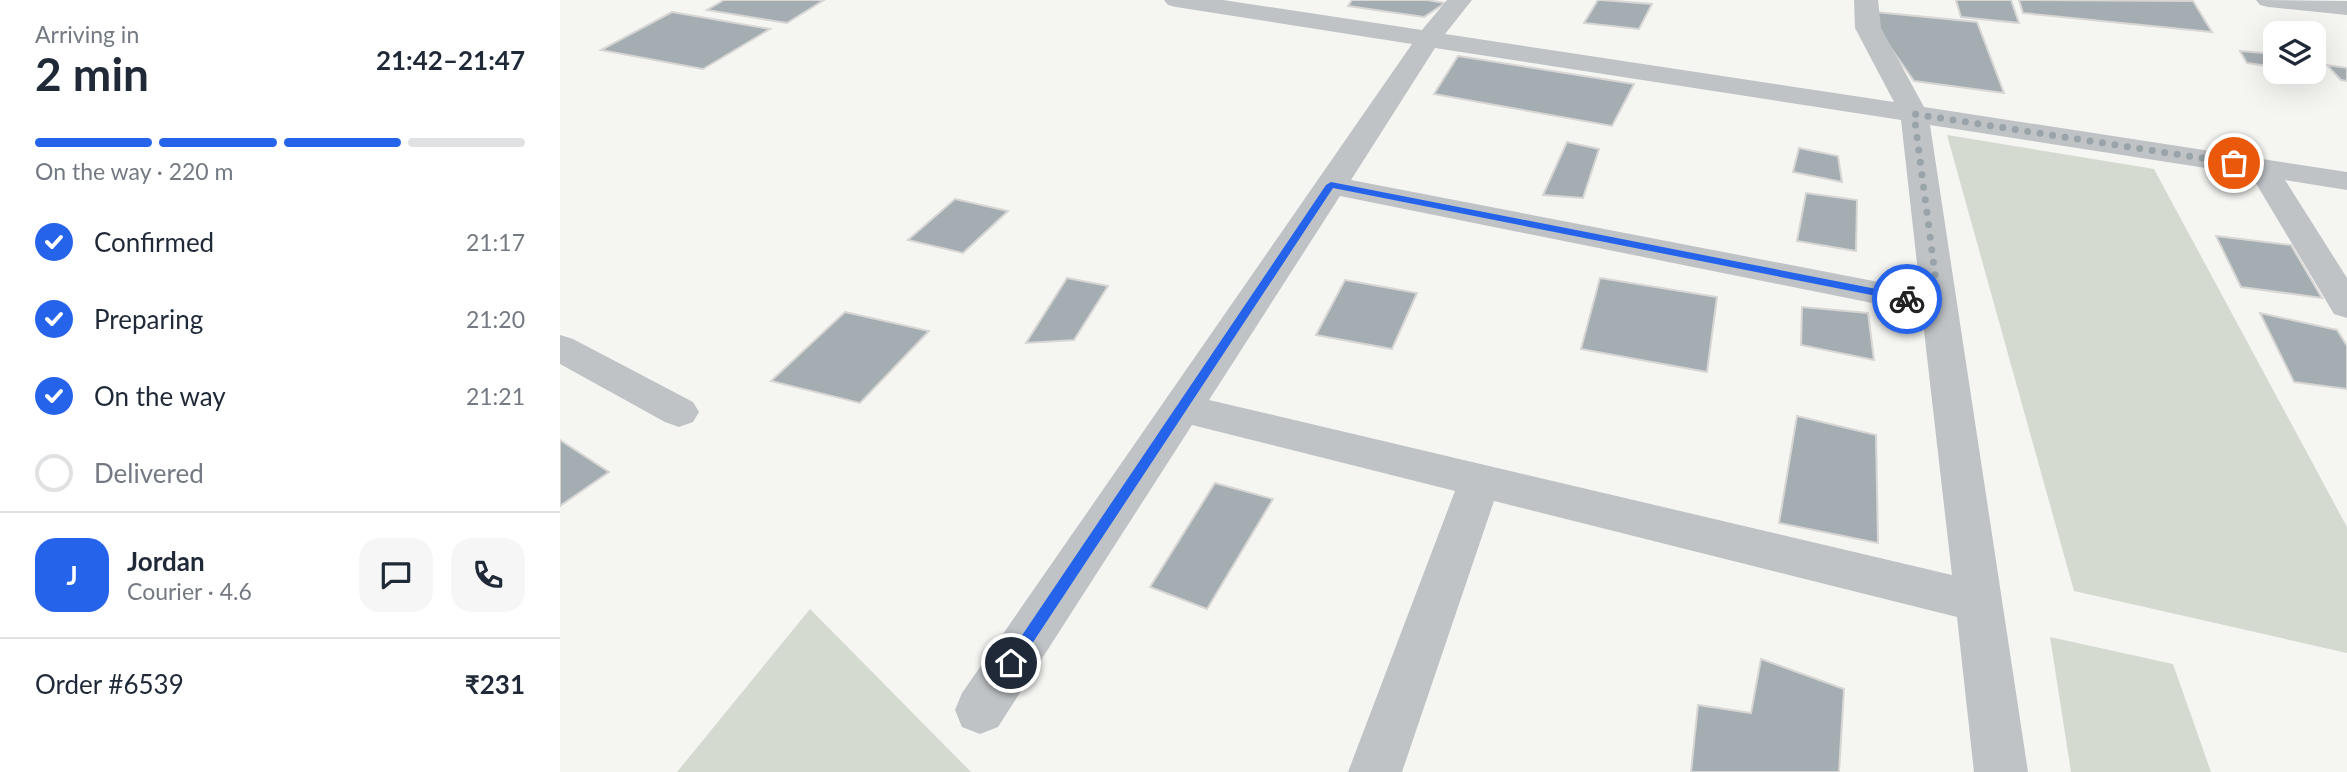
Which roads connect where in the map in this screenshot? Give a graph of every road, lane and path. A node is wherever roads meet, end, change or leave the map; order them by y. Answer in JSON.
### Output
{"nodes":[{"id":1,"x":1176,"y":0,"type":"edge"},
{"id":2,"x":1460,"y":0,"type":"edge"},
{"id":3,"x":1866,"y":0,"type":"edge"},
{"id":4,"x":2268,"y":0,"type":"edge"},
{"id":5,"x":2347,"y":8,"type":"edge"},
{"id":6,"x":1302,"y":9,"type":"edge"},
{"id":7,"x":1429,"y":38,"type":"junction"},
{"id":8,"x":1914,"y":114,"type":"junction"},
{"id":9,"x":2261,"y":167,"type":"junction"},
{"id":10,"x":2347,"y":180,"type":"edge"},
{"id":11,"x":1331,"y":185,"type":"junction"},
{"id":12,"x":1939,"y":305,"type":"junction"},
{"id":13,"x":2347,"y":306,"type":"edge"},
{"id":14,"x":560,"y":348,"type":"edge"},
{"id":15,"x":1182,"y":408,"type":"junction"},
{"id":16,"x":680,"y":412,"type":"dead end"},
{"id":17,"x":1480,"y":481,"type":"junction"},
{"id":18,"x":1979,"y":602,"type":"junction"},
{"id":19,"x":980,"y":710,"type":"dead end"},
{"id":20,"x":1376,"y":772,"type":"edge"},
{"id":21,"x":2001,"y":772,"type":"edge"}],
"edges":[{"from":1,"to":6,"type":"street"},
{"from":2,"to":7,"type":"street"},
{"from":3,"to":8,"type":"street"},
{"from":4,"to":5,"type":"street"},
{"from":6,"to":7,"type":"street"},
{"from":7,"to":8,"type":"street"},
{"from":7,"to":11,"type":"street"},
{"from":8,"to":9,"type":"street"},
{"from":8,"to":12,"type":"street"},
{"from":9,"to":10,"type":"street"},
{"from":9,"to":13,"type":"street"},
{"from":11,"to":12,"type":"street"},
{"from":11,"to":15,"type":"street"},
{"from":12,"to":18,"type":"street"},
{"from":14,"to":16,"type":"street"},
{"from":15,"to":17,"type":"street"},
{"from":15,"to":19,"type":"street"},
{"from":17,"to":18,"type":"street"},
{"from":17,"to":20,"type":"street"},
{"from":18,"to":21,"type":"street"}]}
